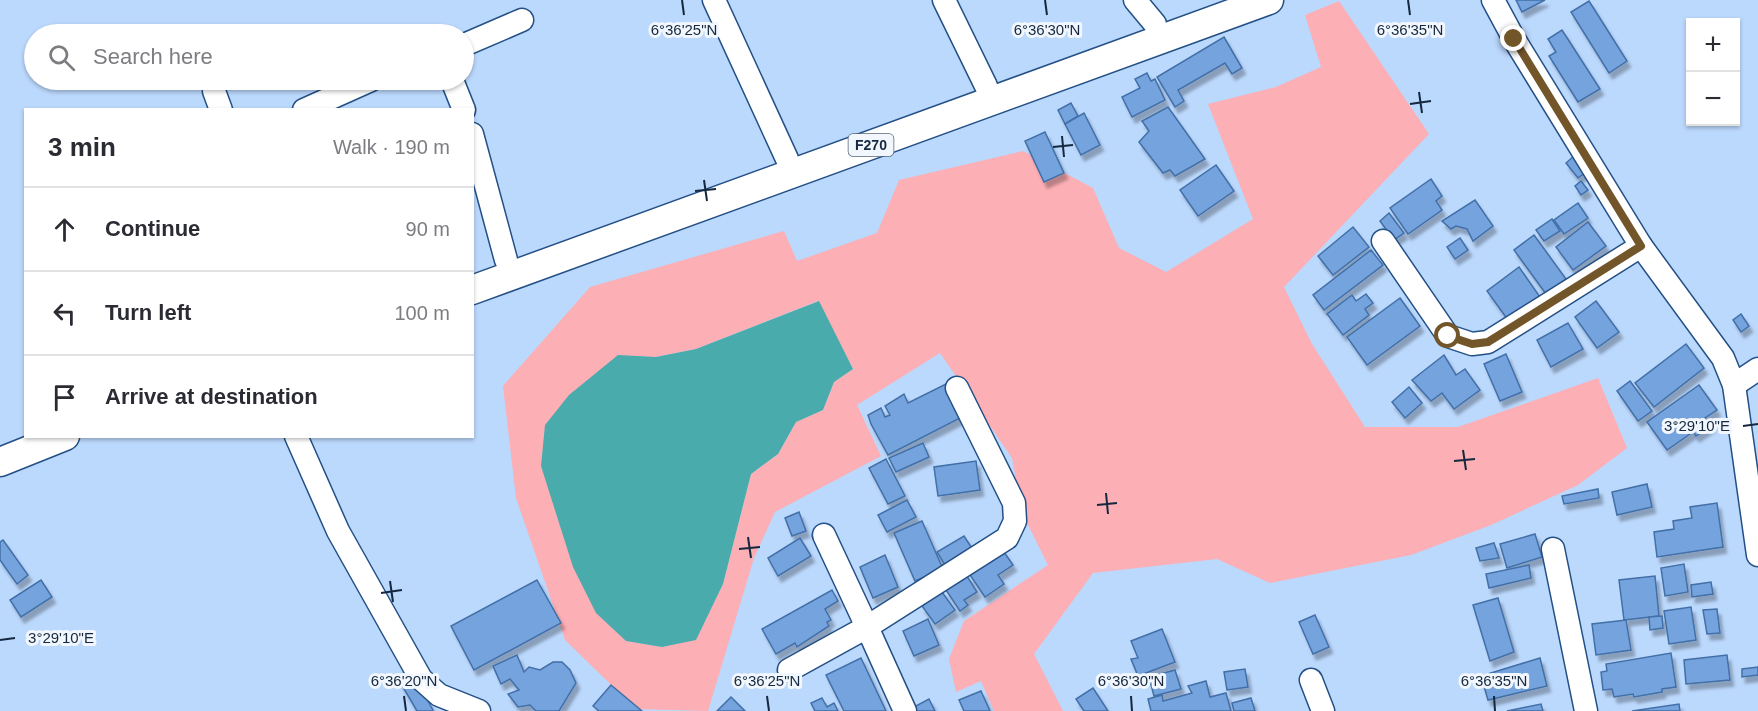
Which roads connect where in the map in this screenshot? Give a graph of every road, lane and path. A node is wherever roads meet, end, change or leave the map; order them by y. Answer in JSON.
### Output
{"nodes":[{"id":1,"x":714,"y":0,"type":"edge"},
{"id":2,"x":944,"y":0,"type":"edge"},
{"id":3,"x":1135,"y":0,"type":"edge"},
{"id":4,"x":1218,"y":0,"type":"edge"},
{"id":5,"x":1269,"y":0,"type":"edge"},
{"id":6,"x":1493,"y":0,"type":"edge"},
{"id":7,"x":522,"y":20,"type":"dead end"},
{"id":8,"x":1155,"y":24,"type":"junction"},
{"id":9,"x":474,"y":41,"type":"edge"},
{"id":10,"x":986,"y":86,"type":"junction"},
{"id":11,"x":349,"y":90,"type":"edge"},
{"id":12,"x":457,"y":90,"type":"edge"},
{"id":13,"x":308,"y":108,"type":"edge"},
{"id":14,"x":463,"y":108,"type":"edge"},
{"id":15,"x":474,"y":141,"type":"edge"},
{"id":16,"x":787,"y":159,"type":"junction"},
{"id":17,"x":1383,"y":241,"type":"dead end"},
{"id":18,"x":1641,"y":246,"type":"junction"},
{"id":19,"x":506,"y":260,"type":"junction"},
{"id":20,"x":474,"y":270,"type":"edge"},
{"id":21,"x":474,"y":289,"type":"edge"},
{"id":22,"x":1758,"y":369,"type":"edge"},
{"id":23,"x":1734,"y":385,"type":"junction"},
{"id":24,"x":957,"y":388,"type":"dead end"},
{"id":25,"x":24,"y":433,"type":"edge"},
{"id":26,"x":60,"y":438,"type":"edge"},
{"id":27,"x":297,"y":438,"type":"edge"},
{"id":28,"x":0,"y":441,"type":"edge"},
{"id":29,"x":0,"y":462,"type":"edge"},
{"id":30,"x":824,"y":535,"type":"dead end"},
{"id":31,"x":1553,"y":549,"type":"dead end"},
{"id":32,"x":1758,"y":555,"type":"edge"},
{"id":33,"x":867,"y":627,"type":"junction"},
{"id":34,"x":789,"y":670,"type":"dead end"},
{"id":35,"x":1311,"y":680,"type":"dead end"},
{"id":36,"x":479,"y":711,"type":"edge"},
{"id":37,"x":905,"y":711,"type":"edge"},
{"id":38,"x":1323,"y":711,"type":"edge"},
{"id":39,"x":1586,"y":711,"type":"edge"}],
"edges":[{"from":1,"to":16,"type":"street"},
{"from":2,"to":10,"type":"street"},
{"from":3,"to":8,"type":"street"},
{"from":4,"to":8,"type":"main road","number":"F270"},
{"from":5,"to":21,"type":"main road","number":"F270"},
{"from":6,"to":18,"type":"street"},
{"from":7,"to":9,"type":"street"},
{"from":8,"to":10,"type":"main road","number":"F270"},
{"from":10,"to":16,"type":"main road","number":"F270"},
{"from":11,"to":13,"type":"street"},
{"from":12,"to":14,"type":"street"},
{"from":15,"to":19,"type":"street"},
{"from":16,"to":19,"type":"main road","number":"F270"},
{"from":17,"to":18,"type":"street"},
{"from":18,"to":23,"type":"street"},
{"from":19,"to":20,"type":"main road","number":"F270"},
{"from":22,"to":23,"type":"street"},
{"from":23,"to":32,"type":"street"},
{"from":24,"to":33,"type":"street"},
{"from":25,"to":28,"type":"main road"},
{"from":26,"to":29,"type":"main road"},
{"from":27,"to":36,"type":"street"},
{"from":30,"to":33,"type":"street"},
{"from":31,"to":39,"type":"street"},
{"from":33,"to":34,"type":"street"},
{"from":33,"to":37,"type":"street"},
{"from":35,"to":38,"type":"street"}]}
